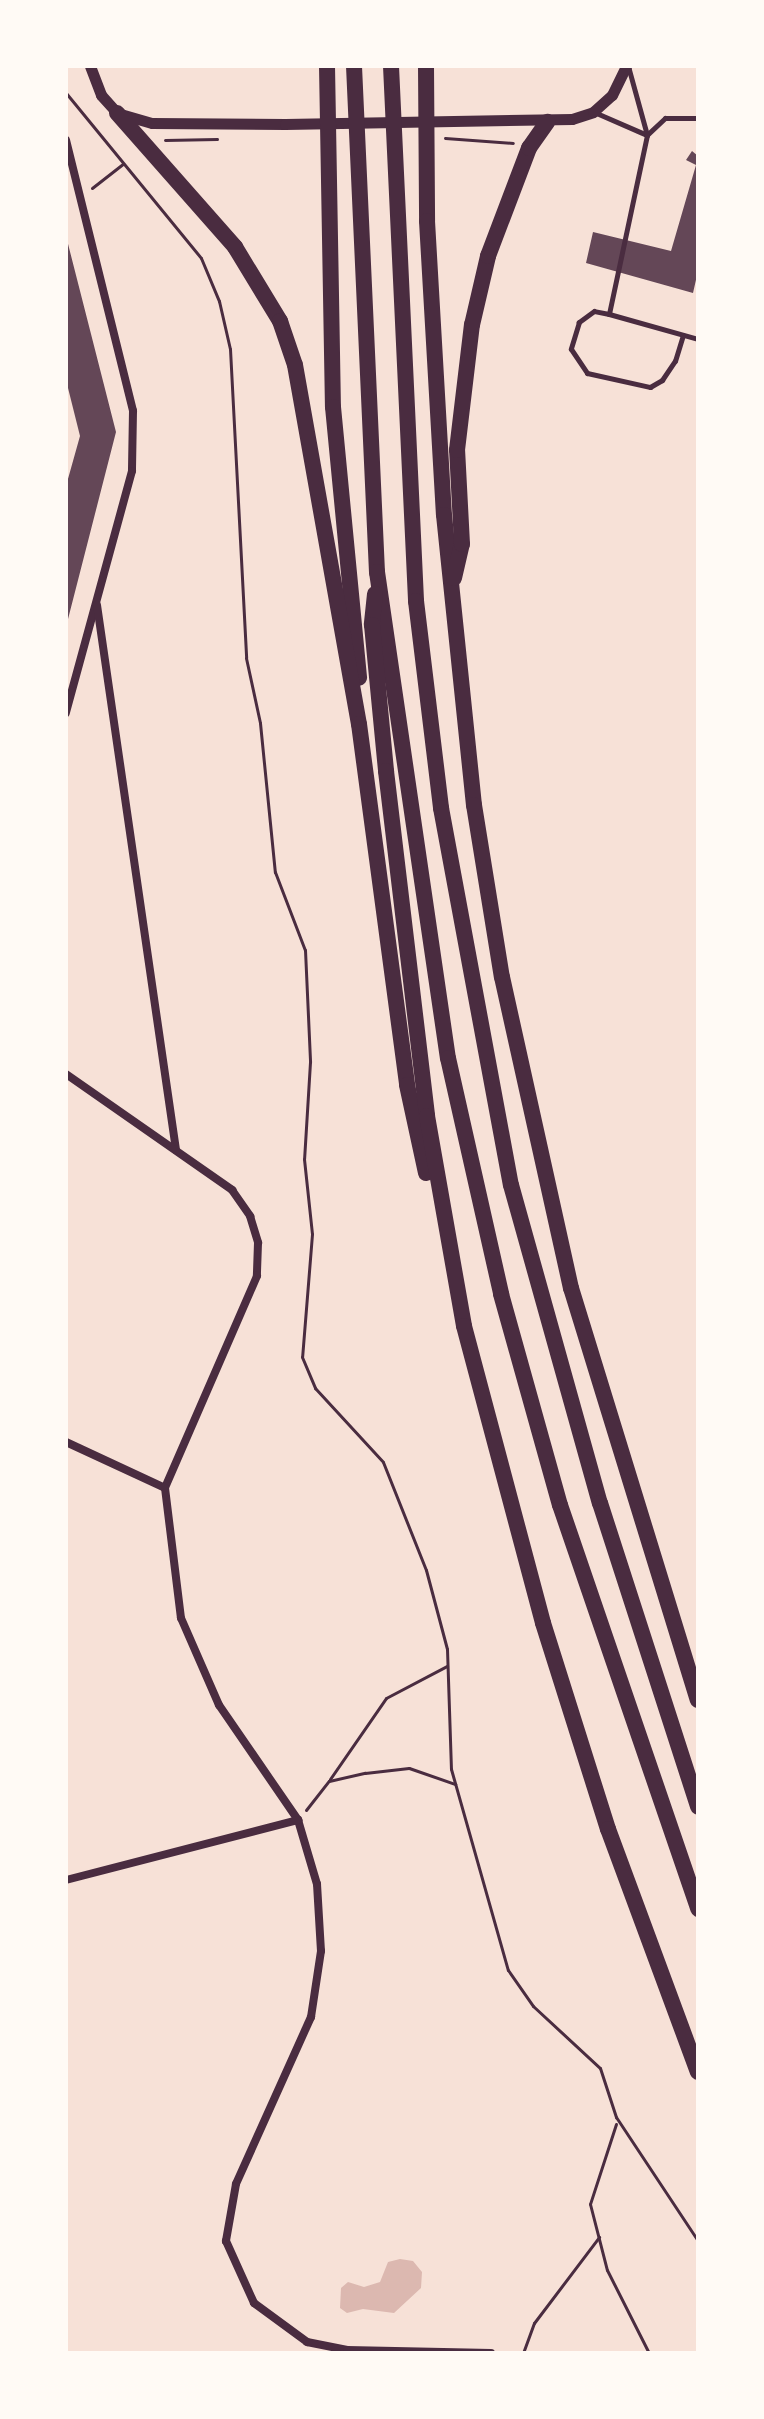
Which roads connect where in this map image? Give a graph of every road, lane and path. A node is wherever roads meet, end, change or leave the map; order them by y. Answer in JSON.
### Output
{"nodes":[{"id":1,"x":90,"y":66,"type":"edge"},
{"id":2,"x":327,"y":66,"type":"edge"},
{"id":3,"x":354,"y":66,"type":"edge"},
{"id":4,"x":391,"y":66,"type":"edge"},
{"id":5,"x":426,"y":66,"type":"edge"},
{"id":6,"x":627,"y":66,"type":"edge"},
{"id":7,"x":66,"y":93,"type":"edge"},
{"id":8,"x":593,"y":112,"type":"junction"},
{"id":9,"x":117,"y":113,"type":"junction"},
{"id":10,"x":698,"y":118,"type":"edge"},
{"id":11,"x":547,"y":122,"type":"junction"},
{"id":12,"x":647,"y":135,"type":"junction"},
{"id":13,"x":452,"y":138,"type":"dead end"},
{"id":14,"x":66,"y":140,"type":"edge"},
{"id":15,"x":513,"y":143,"type":"dead end"},
{"id":16,"x":123,"y":164,"type":"junction"},
{"id":17,"x":82,"y":204,"type":"junction"},
{"id":18,"x":609,"y":314,"type":"junction"},
{"id":19,"x":683,"y":335,"type":"junction"},
{"id":20,"x":698,"y":339,"type":"edge"},
{"id":21,"x":377,"y":572,"type":"junction"},
{"id":22,"x":451,"y":591,"type":"junction"},
{"id":23,"x":96,"y":601,"type":"junction"},
{"id":24,"x":66,"y":713,"type":"edge"},
{"id":25,"x":359,"y":724,"type":"junction"},
{"id":26,"x":66,"y":1074,"type":"edge"},
{"id":27,"x":176,"y":1150,"type":"junction"},
{"id":28,"x":464,"y":1326,"type":"junction"},
{"id":29,"x":66,"y":1442,"type":"edge"},
{"id":30,"x":165,"y":1488,"type":"junction"},
{"id":31,"x":447,"y":1666,"type":"dead end"},
{"id":32,"x":698,"y":1700,"type":"edge"},
{"id":33,"x":329,"y":1781,"type":"junction"},
{"id":34,"x":455,"y":1784,"type":"junction"},
{"id":35,"x":698,"y":1807,"type":"edge"},
{"id":36,"x":298,"y":1820,"type":"junction"},
{"id":37,"x":66,"y":1880,"type":"edge"},
{"id":38,"x":698,"y":1909,"type":"edge"},
{"id":39,"x":698,"y":2072,"type":"edge"},
{"id":40,"x":616,"y":2124,"type":"dead end"},
{"id":41,"x":599,"y":2237,"type":"dead end"},
{"id":42,"x":698,"y":2241,"type":"edge"},
{"id":43,"x":491,"y":2353,"type":"edge"},
{"id":44,"x":523,"y":2353,"type":"edge"},
{"id":45,"x":649,"y":2353,"type":"edge"}],
"edges":[{"from":1,"to":9,"type":"street"},
{"from":2,"to":25,"type":"highway"},
{"from":3,"to":21,"type":"highway"},
{"from":4,"to":35,"type":"highway"},
{"from":5,"to":22,"type":"highway"},
{"from":6,"to":8,"type":"street"},
{"from":6,"to":12,"type":"lane"},
{"from":7,"to":16,"type":"path"},
{"from":8,"to":11,"type":"street"},
{"from":8,"to":12,"type":"lane"},
{"from":9,"to":11,"type":"street"},
{"from":9,"to":25,"type":"highway"},
{"from":10,"to":12,"type":"lane"},
{"from":11,"to":22,"type":"highway"},
{"from":12,"to":18,"type":"lane"},
{"from":13,"to":15,"type":"path"},
{"from":14,"to":17,"type":"street"},
{"from":16,"to":17,"type":"path"},
{"from":16,"to":34,"type":"path"},
{"from":17,"to":23,"type":"street"},
{"from":18,"to":19,"type":"lane"},
{"from":18,"to":19,"type":"lane"},
{"from":19,"to":20,"type":"lane"},
{"from":21,"to":28,"type":"highway"},
{"from":21,"to":38,"type":"highway"},
{"from":22,"to":32,"type":"highway"},
{"from":23,"to":24,"type":"street"},
{"from":23,"to":27,"type":"street"},
{"from":25,"to":28,"type":"highway"},
{"from":26,"to":27,"type":"street"},
{"from":27,"to":30,"type":"street"},
{"from":28,"to":39,"type":"highway"},
{"from":29,"to":30,"type":"street"},
{"from":30,"to":36,"type":"street"},
{"from":31,"to":33,"type":"path"},
{"from":33,"to":34,"type":"path"},
{"from":33,"to":36,"type":"path"},
{"from":34,"to":42,"type":"path"},
{"from":36,"to":37,"type":"street"},
{"from":36,"to":43,"type":"street"},
{"from":40,"to":45,"type":"path"},
{"from":41,"to":44,"type":"path"}]}
